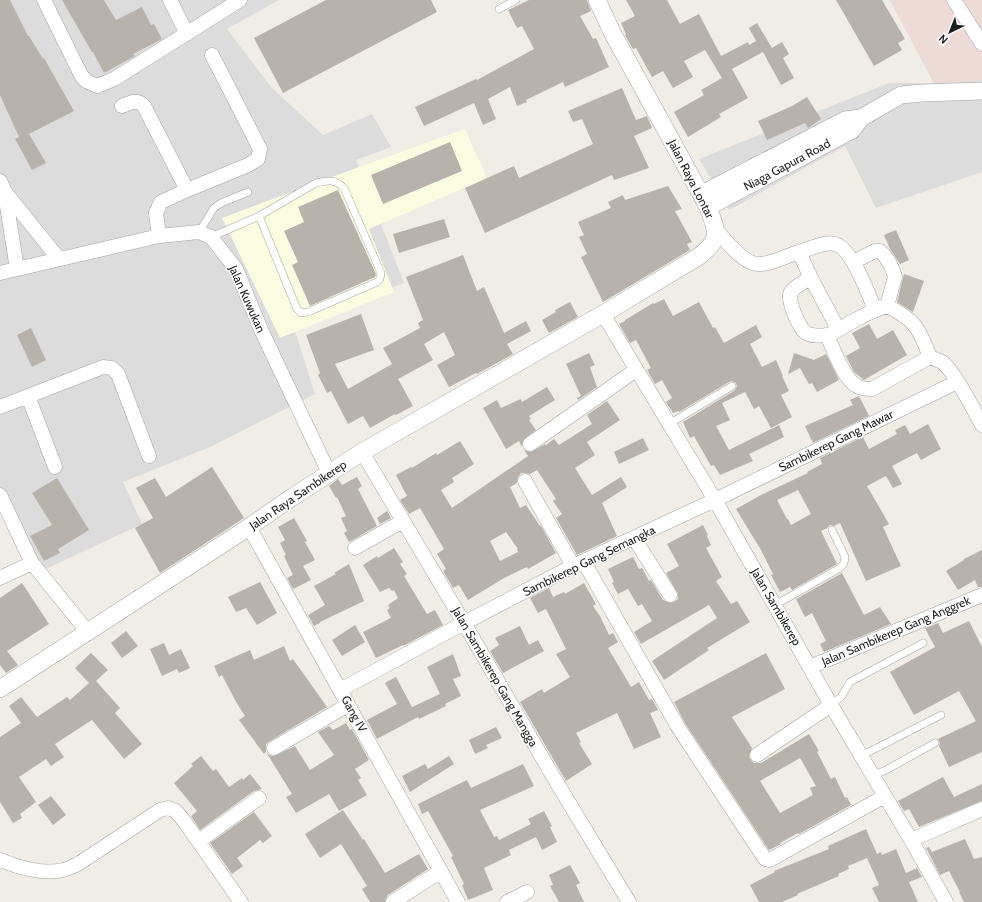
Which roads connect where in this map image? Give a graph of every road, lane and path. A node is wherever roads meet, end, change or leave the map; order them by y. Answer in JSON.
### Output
{"nodes":[{"id":1,"x":44,"y":0,"type":"edge"},
{"id":2,"x":170,"y":0,"type":"edge"},
{"id":3,"x":240,"y":0,"type":"edge"},
{"id":4,"x":516,"y":0,"type":"edge"},
{"id":5,"x":597,"y":0,"type":"edge"},
{"id":6,"x":954,"y":0,"type":"edge"},
{"id":7,"x":500,"y":9,"type":"dead end"},
{"id":8,"x":187,"y":34,"type":"junction"},
{"id":9,"x":982,"y":44,"type":"edge"},
{"id":10,"x":212,"y":55,"type":"dead end"},
{"id":11,"x":982,"y":91,"type":"edge"},
{"id":12,"x":122,"y":106,"type":"dead end"},
{"id":13,"x":3,"y":186,"type":"edge"},
{"id":14,"x":187,"y":190,"type":"junction"},
{"id":15,"x":248,"y":192,"type":"dead end"},
{"id":16,"x":705,"y":200,"type":"junction"},
{"id":17,"x":259,"y":216,"type":"junction"},
{"id":18,"x":717,"y":231,"type":"junction"},
{"id":19,"x":205,"y":235,"type":"junction"},
{"id":20,"x":159,"y":236,"type":"junction"},
{"id":21,"x":799,"y":252,"type":"junction"},
{"id":22,"x":59,"y":259,"type":"junction"},
{"id":23,"x":853,"y":262,"type":"junction"},
{"id":24,"x":17,"y":269,"type":"junction"},
{"id":25,"x":0,"y":272,"type":"edge"},
{"id":26,"x":811,"y":278,"type":"junction"},
{"id":27,"x":881,"y":308,"type":"junction"},
{"id":28,"x":603,"y":314,"type":"junction"},
{"id":29,"x":833,"y":332,"type":"junction"},
{"id":30,"x":930,"y":357,"type":"junction"},
{"id":31,"x":636,"y":370,"type":"junction"},
{"id":32,"x":958,"y":382,"type":"junction"},
{"id":33,"x":732,"y":386,"type":"dead end"},
{"id":34,"x":28,"y":396,"type":"junction"},
{"id":35,"x":0,"y":407,"type":"edge"},
{"id":36,"x":669,"y":424,"type":"junction"},
{"id":37,"x":982,"y":425,"type":"edge"},
{"id":38,"x":530,"y":444,"type":"dead end"},
{"id":39,"x":362,"y":452,"type":"junction"},
{"id":40,"x":149,"y":456,"type":"dead end"},
{"id":41,"x":56,"y":467,"type":"dead end"},
{"id":42,"x":329,"y":472,"type":"junction"},
{"id":43,"x":525,"y":481,"type":"dead end"},
{"id":44,"x":0,"y":495,"type":"edge"},
{"id":45,"x":715,"y":500,"type":"junction"},
{"id":46,"x":403,"y":521,"type":"junction"},
{"id":47,"x":249,"y":527,"type":"junction"},
{"id":48,"x":832,"y":530,"type":"dead end"},
{"id":49,"x":634,"y":538,"type":"junction"},
{"id":50,"x":355,"y":548,"type":"dead end"},
{"id":51,"x":32,"y":563,"type":"junction"},
{"id":52,"x":579,"y":564,"type":"junction"},
{"id":53,"x":0,"y":578,"type":"edge"},
{"id":54,"x":670,"y":595,"type":"dead end"},
{"id":55,"x":982,"y":595,"type":"edge"},
{"id":56,"x":775,"y":605,"type":"junction"},
{"id":57,"x":464,"y":623,"type":"junction"},
{"id":58,"x":87,"y":632,"type":"junction"},
{"id":59,"x":923,"y":643,"type":"dead end"},
{"id":60,"x":810,"y":668,"type":"junction"},
{"id":61,"x":0,"y":689,"type":"edge"},
{"id":62,"x":340,"y":690,"type":"junction"},
{"id":63,"x":348,"y":705,"type":"junction"},
{"id":64,"x":831,"y":705,"type":"junction"},
{"id":65,"x":941,"y":716,"type":"dead end"},
{"id":66,"x":935,"y":743,"type":"dead end"},
{"id":67,"x":274,"y":748,"type":"dead end"},
{"id":68,"x":757,"y":755,"type":"dead end"},
{"id":69,"x":861,"y":756,"type":"junction"},
{"id":70,"x":872,"y":775,"type":"junction"},
{"id":71,"x":885,"y":796,"type":"junction"},
{"id":72,"x":259,"y":798,"type":"dead end"},
{"id":73,"x":982,"y":809,"type":"edge"},
{"id":74,"x":911,"y":840,"type":"junction"},
{"id":75,"x":199,"y":841,"type":"junction"},
{"id":76,"x":0,"y":860,"type":"edge"},
{"id":77,"x":441,"y":871,"type":"junction"},
{"id":78,"x":527,"y":892,"type":"dead end"},
{"id":79,"x":241,"y":902,"type":"edge"},
{"id":80,"x":393,"y":902,"type":"edge"},
{"id":81,"x":458,"y":902,"type":"edge"},
{"id":82,"x":507,"y":902,"type":"edge"},
{"id":83,"x":630,"y":902,"type":"edge"},
{"id":84,"x":946,"y":902,"type":"edge"}],
"edges":[{"from":1,"to":8,"type":"street"},
{"from":2,"to":8,"type":"street"},
{"from":3,"to":8,"type":"street"},
{"from":4,"to":7,"type":"lane"},
{"from":5,"to":16,"type":"street","name":"Jalan Raya Lontar"},
{"from":6,"to":9,"type":"street"},
{"from":10,"to":14,"type":"street"},
{"from":11,"to":16,"type":"street","name":"Niaga Gapura Road"},
{"from":12,"to":14,"type":"street"},
{"from":13,"to":22,"type":"street"},
{"from":13,"to":24,"type":"street"},
{"from":14,"to":20,"type":"street"},
{"from":15,"to":19,"type":"lane"},
{"from":16,"to":18,"type":"street","name":"Jalan Raya Lontar"},
{"from":17,"to":17,"type":"lane"},
{"from":17,"to":19,"type":"lane"},
{"from":18,"to":21,"type":"street"},
{"from":18,"to":28,"type":"street","name":"Jalan Raya Lontar"},
{"from":19,"to":20,"type":"street"},
{"from":19,"to":42,"type":"street","name":"Jalan Kuwukan"},
{"from":20,"to":22,"type":"street"},
{"from":21,"to":23,"type":"street"},
{"from":21,"to":26,"type":"street"},
{"from":22,"to":24,"type":"street"},
{"from":23,"to":27,"type":"street"},
{"from":23,"to":27,"type":"street"},
{"from":24,"to":25,"type":"street"},
{"from":26,"to":29,"type":"street"},
{"from":26,"to":29,"type":"street"},
{"from":27,"to":29,"type":"street"},
{"from":27,"to":30,"type":"street"},
{"from":28,"to":31,"type":"street","name":"Jalan Sambikerep"},
{"from":28,"to":39,"type":"street","name":"Jalan Raya Sambikerep"},
{"from":29,"to":30,"type":"street"},
{"from":30,"to":32,"type":"street"},
{"from":31,"to":36,"type":"street","name":"Jalan Sambikerep"},
{"from":31,"to":38,"type":"street"},
{"from":32,"to":37,"type":"street"},
{"from":32,"to":45,"type":"street","name":"Sambikerep Gang Mawar"},
{"from":33,"to":36,"type":"lane"},
{"from":34,"to":35,"type":"street"},
{"from":34,"to":40,"type":"street"},
{"from":34,"to":41,"type":"street"},
{"from":36,"to":45,"type":"street","name":"Jalan Sambikerep"},
{"from":39,"to":42,"type":"street","name":"Jalan Raya Sambikerep"},
{"from":39,"to":46,"type":"street","name":"Jalan Sambikerep Gang Mangga"},
{"from":42,"to":47,"type":"street","name":"Jalan Raya Sambikerep"},
{"from":43,"to":52,"type":"street"},
{"from":44,"to":51,"type":"street"},
{"from":45,"to":49,"type":"street","name":"Sambikerep Gang Semangka"},
{"from":45,"to":56,"type":"street","name":"Jalan Sambikerep"},
{"from":46,"to":50,"type":"street"},
{"from":46,"to":57,"type":"street","name":"Jalan Sambikerep Gang Mangga"},
{"from":47,"to":58,"type":"street","name":"Jalan Raya Sambikerep"},
{"from":47,"to":62,"type":"street","name":"Gang IV"},
{"from":48,"to":56,"type":"lane"},
{"from":49,"to":52,"type":"street","name":"Sambikerep Gang Semangka"},
{"from":49,"to":54,"type":"street"},
{"from":51,"to":53,"type":"street"},
{"from":51,"to":58,"type":"street"},
{"from":52,"to":57,"type":"street","name":"Sambikerep Gang Semangka"},
{"from":52,"to":71,"type":"street"},
{"from":55,"to":60,"type":"street","name":"Jalan Sambikerep Gang Anggrek"},
{"from":56,"to":60,"type":"street","name":"Jalan Sambikerep"},
{"from":57,"to":62,"type":"street","name":"Sambikerep Gang Semangka"},
{"from":57,"to":83,"type":"street","name":"Jalan Sambikerep Gang Mangga"},
{"from":58,"to":61,"type":"street","name":"Jalan Raya Sambikerep"},
{"from":59,"to":64,"type":"lane"},
{"from":60,"to":64,"type":"street","name":"Jalan Sambikerep"},
{"from":62,"to":63,"type":"street","name":"Gang IV"},
{"from":63,"to":67,"type":"street"},
{"from":63,"to":77,"type":"street","name":"Gang IV"},
{"from":64,"to":68,"type":"street"},
{"from":64,"to":69,"type":"street","name":"Jalan Sambikerep"},
{"from":65,"to":69,"type":"lane"},
{"from":66,"to":70,"type":"lane"},
{"from":69,"to":70,"type":"street","name":"Jalan Sambikerep"},
{"from":70,"to":71,"type":"street","name":"Jalan Sambikerep"},
{"from":71,"to":74,"type":"street","name":"Jalan Sambikerep"},
{"from":72,"to":75,"type":"street"},
{"from":73,"to":74,"type":"street"},
{"from":74,"to":84,"type":"street","name":"Jalan Sambikerep"},
{"from":75,"to":76,"type":"street"},
{"from":75,"to":79,"type":"street"},
{"from":77,"to":80,"type":"street"},
{"from":77,"to":81,"type":"street","name":"Gang IV"},
{"from":78,"to":82,"type":"street"}]}
